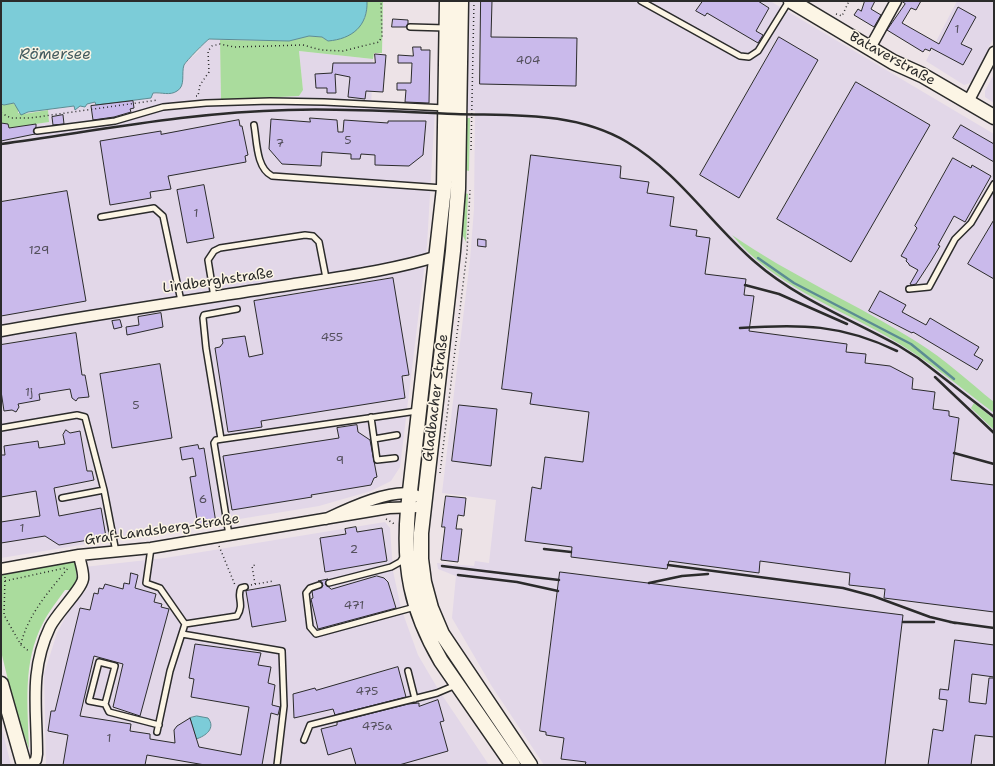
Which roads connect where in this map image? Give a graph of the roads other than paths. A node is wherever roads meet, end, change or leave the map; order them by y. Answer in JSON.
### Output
{"nodes":[{"id":1,"x":447,"y":1,"type":"edge"},
{"id":2,"x":461,"y":1,"type":"edge"},
{"id":3,"x":641,"y":1,"type":"edge"},
{"id":4,"x":790,"y":1,"type":"edge"},
{"id":5,"x":896,"y":1,"type":"edge"},
{"id":6,"x":410,"y":27,"type":"dead end"},
{"id":7,"x":447,"y":28,"type":"junction"},
{"id":8,"x":870,"y":48,"type":"junction"},
{"id":9,"x":994,"y":52,"type":"edge"},
{"id":10,"x":968,"y":102,"type":"junction"},
{"id":11,"x":446,"y":108,"type":"junction"},
{"id":12,"x":994,"y":117,"type":"edge"},
{"id":13,"x":254,"y":125,"type":"dead end"},
{"id":14,"x":37,"y":131,"type":"dead end"},
{"id":15,"x":994,"y":184,"type":"edge"},
{"id":16,"x":444,"y":188,"type":"junction"},
{"id":17,"x":101,"y":217,"type":"dead end"},
{"id":18,"x":453,"y":251,"type":"junction"},
{"id":19,"x":438,"y":256,"type":"junction"},
{"id":20,"x":326,"y":278,"type":"junction"},
{"id":21,"x":908,"y":289,"type":"dead end"},
{"id":22,"x":214,"y":297,"type":"junction"},
{"id":23,"x":180,"y":301,"type":"junction"},
{"id":24,"x":237,"y":310,"type":"dead end"},
{"id":25,"x":1,"y":331,"type":"edge"},
{"id":26,"x":420,"y":410,"type":"junction"},
{"id":27,"x":371,"y":417,"type":"junction"},
{"id":28,"x":1,"y":428,"type":"edge"},
{"id":29,"x":397,"y":435,"type":"dead end"},
{"id":30,"x":221,"y":439,"type":"junction"},
{"id":31,"x":374,"y":439,"type":"junction"},
{"id":32,"x":395,"y":458,"type":"dead end"},
{"id":33,"x":104,"y":490,"type":"junction"},
{"id":34,"x":410,"y":494,"type":"junction"},
{"id":35,"x":62,"y":498,"type":"dead end"},
{"id":36,"x":424,"y":502,"type":"junction"},
{"id":37,"x":408,"y":509,"type":"junction"},
{"id":38,"x":326,"y":519,"type":"junction"},
{"id":39,"x":229,"y":535,"type":"junction"},
{"id":40,"x":151,"y":548,"type":"junction"},
{"id":41,"x":116,"y":552,"type":"junction"},
{"id":42,"x":406,"y":552,"type":"junction"},
{"id":43,"x":80,"y":560,"type":"junction"},
{"id":44,"x":3,"y":569,"type":"edge"},
{"id":45,"x":329,"y":583,"type":"dead end"},
{"id":46,"x":245,"y":586,"type":"road end"},
{"id":47,"x":319,"y":586,"type":"dead end"},
{"id":48,"x":415,"y":607,"type":"junction"},
{"id":49,"x":316,"y":621,"type":"dead end"},
{"id":50,"x":185,"y":624,"type":"junction"},
{"id":51,"x":310,"y":627,"type":"junction"},
{"id":52,"x":182,"y":634,"type":"junction"},
{"id":53,"x":408,"y":671,"type":"dead end"},
{"id":54,"x":1,"y":684,"type":"edge"},
{"id":55,"x":457,"y":685,"type":"junction"},
{"id":56,"x":415,"y":699,"type":"junction"},
{"id":57,"x":105,"y":704,"type":"junction"},
{"id":58,"x":159,"y":725,"type":"junction"},
{"id":59,"x":157,"y":732,"type":"dead end"},
{"id":60,"x":304,"y":740,"type":"dead end"},
{"id":61,"x":24,"y":765,"type":"edge"},
{"id":62,"x":31,"y":765,"type":"edge"},
{"id":63,"x":277,"y":765,"type":"edge"},
{"id":64,"x":513,"y":765,"type":"edge"},
{"id":65,"x":530,"y":765,"type":"edge"}],
"edges":[{"from":1,"to":7,"type":"main road","name":"Gladbacher Straße"},
{"from":2,"to":18,"type":"main road","name":"Gladbacher Straße"},
{"from":3,"to":4,"type":"lane"},
{"from":4,"to":8,"type":"main road","name":"Bataverstraße"},
{"from":5,"to":8,"type":"street"},
{"from":6,"to":7,"type":"lane"},
{"from":7,"to":11,"type":"main road","name":"Gladbacher Straße"},
{"from":8,"to":10,"type":"main road","name":"Bataverstraße"},
{"from":9,"to":10,"type":"street"},
{"from":10,"to":12,"type":"main road","name":"Bataverstraße"},
{"from":11,"to":14,"type":"lane"},
{"from":11,"to":16,"type":"main road","name":"Gladbacher Straße"},
{"from":13,"to":16,"type":"lane"},
{"from":15,"to":21,"type":"lane"},
{"from":16,"to":19,"type":"main road","name":"Gladbacher Straße"},
{"from":17,"to":23,"type":"lane"},
{"from":18,"to":19,"type":"main road"},
{"from":18,"to":36,"type":"main road","name":"Gladbacher Straße"},
{"from":19,"to":20,"type":"street","name":"Lindberghstraße"},
{"from":19,"to":26,"type":"main road","name":"Gladbacher Straße"},
{"from":20,"to":22,"type":"street","name":"Lindberghstraße"},
{"from":20,"to":22,"type":"lane"},
{"from":22,"to":23,"type":"street","name":"Lindberghstraße"},
{"from":23,"to":25,"type":"street","name":"Lindberghstraße"},
{"from":24,"to":30,"type":"lane"},
{"from":26,"to":27,"type":"lane"},
{"from":26,"to":34,"type":"main road","name":"Gladbacher Straße"},
{"from":27,"to":30,"type":"lane"},
{"from":27,"to":31,"type":"lane"},
{"from":28,"to":33,"type":"lane"},
{"from":29,"to":31,"type":"lane"},
{"from":30,"to":39,"type":"lane"},
{"from":31,"to":32,"type":"lane"},
{"from":33,"to":35,"type":"lane"},
{"from":33,"to":41,"type":"lane"},
{"from":34,"to":36,"type":"street"},
{"from":34,"to":37,"type":"main road","name":"Gladbacher Straße"},
{"from":34,"to":38,"type":"street","name":"Graf-Landsberg-Straße"},
{"from":36,"to":37,"type":"street","name":"Graf-Landsberg-Straße"},
{"from":36,"to":65,"type":"main road","name":"Gladbacher Straße"},
{"from":37,"to":38,"type":"street","name":"Graf-Landsberg-Straße"},
{"from":37,"to":42,"type":"main road","name":"Gladbacher Straße"},
{"from":38,"to":39,"type":"street","name":"Graf-Landsberg-Straße"},
{"from":39,"to":40,"type":"street","name":"Graf-Landsberg-Straße"},
{"from":40,"to":41,"type":"street","name":"Graf-Landsberg-Straße"},
{"from":40,"to":50,"type":"lane"},
{"from":41,"to":43,"type":"street","name":"Graf-Landsberg-Straße"},
{"from":42,"to":45,"type":"lane"},
{"from":42,"to":48,"type":"main road","name":"Gladbacher Straße"},
{"from":43,"to":44,"type":"street","name":"Graf-Landsberg-Straße"},
{"from":43,"to":62,"type":"street"},
{"from":46,"to":50,"type":"lane"},
{"from":47,"to":51,"type":"lane"},
{"from":48,"to":51,"type":"lane"},
{"from":48,"to":55,"type":"main road","name":"Gladbacher Straße"},
{"from":49,"to":51,"type":"lane"},
{"from":50,"to":52,"type":"lane"},
{"from":52,"to":58,"type":"lane"},
{"from":52,"to":63,"type":"lane"},
{"from":53,"to":56,"type":"lane"},
{"from":54,"to":61,"type":"main road"},
{"from":55,"to":56,"type":"lane"},
{"from":55,"to":64,"type":"main road","name":"Gladbacher Straße"},
{"from":56,"to":60,"type":"lane"},
{"from":57,"to":57,"type":"lane"},
{"from":57,"to":58,"type":"lane"},
{"from":58,"to":59,"type":"lane"}]}
